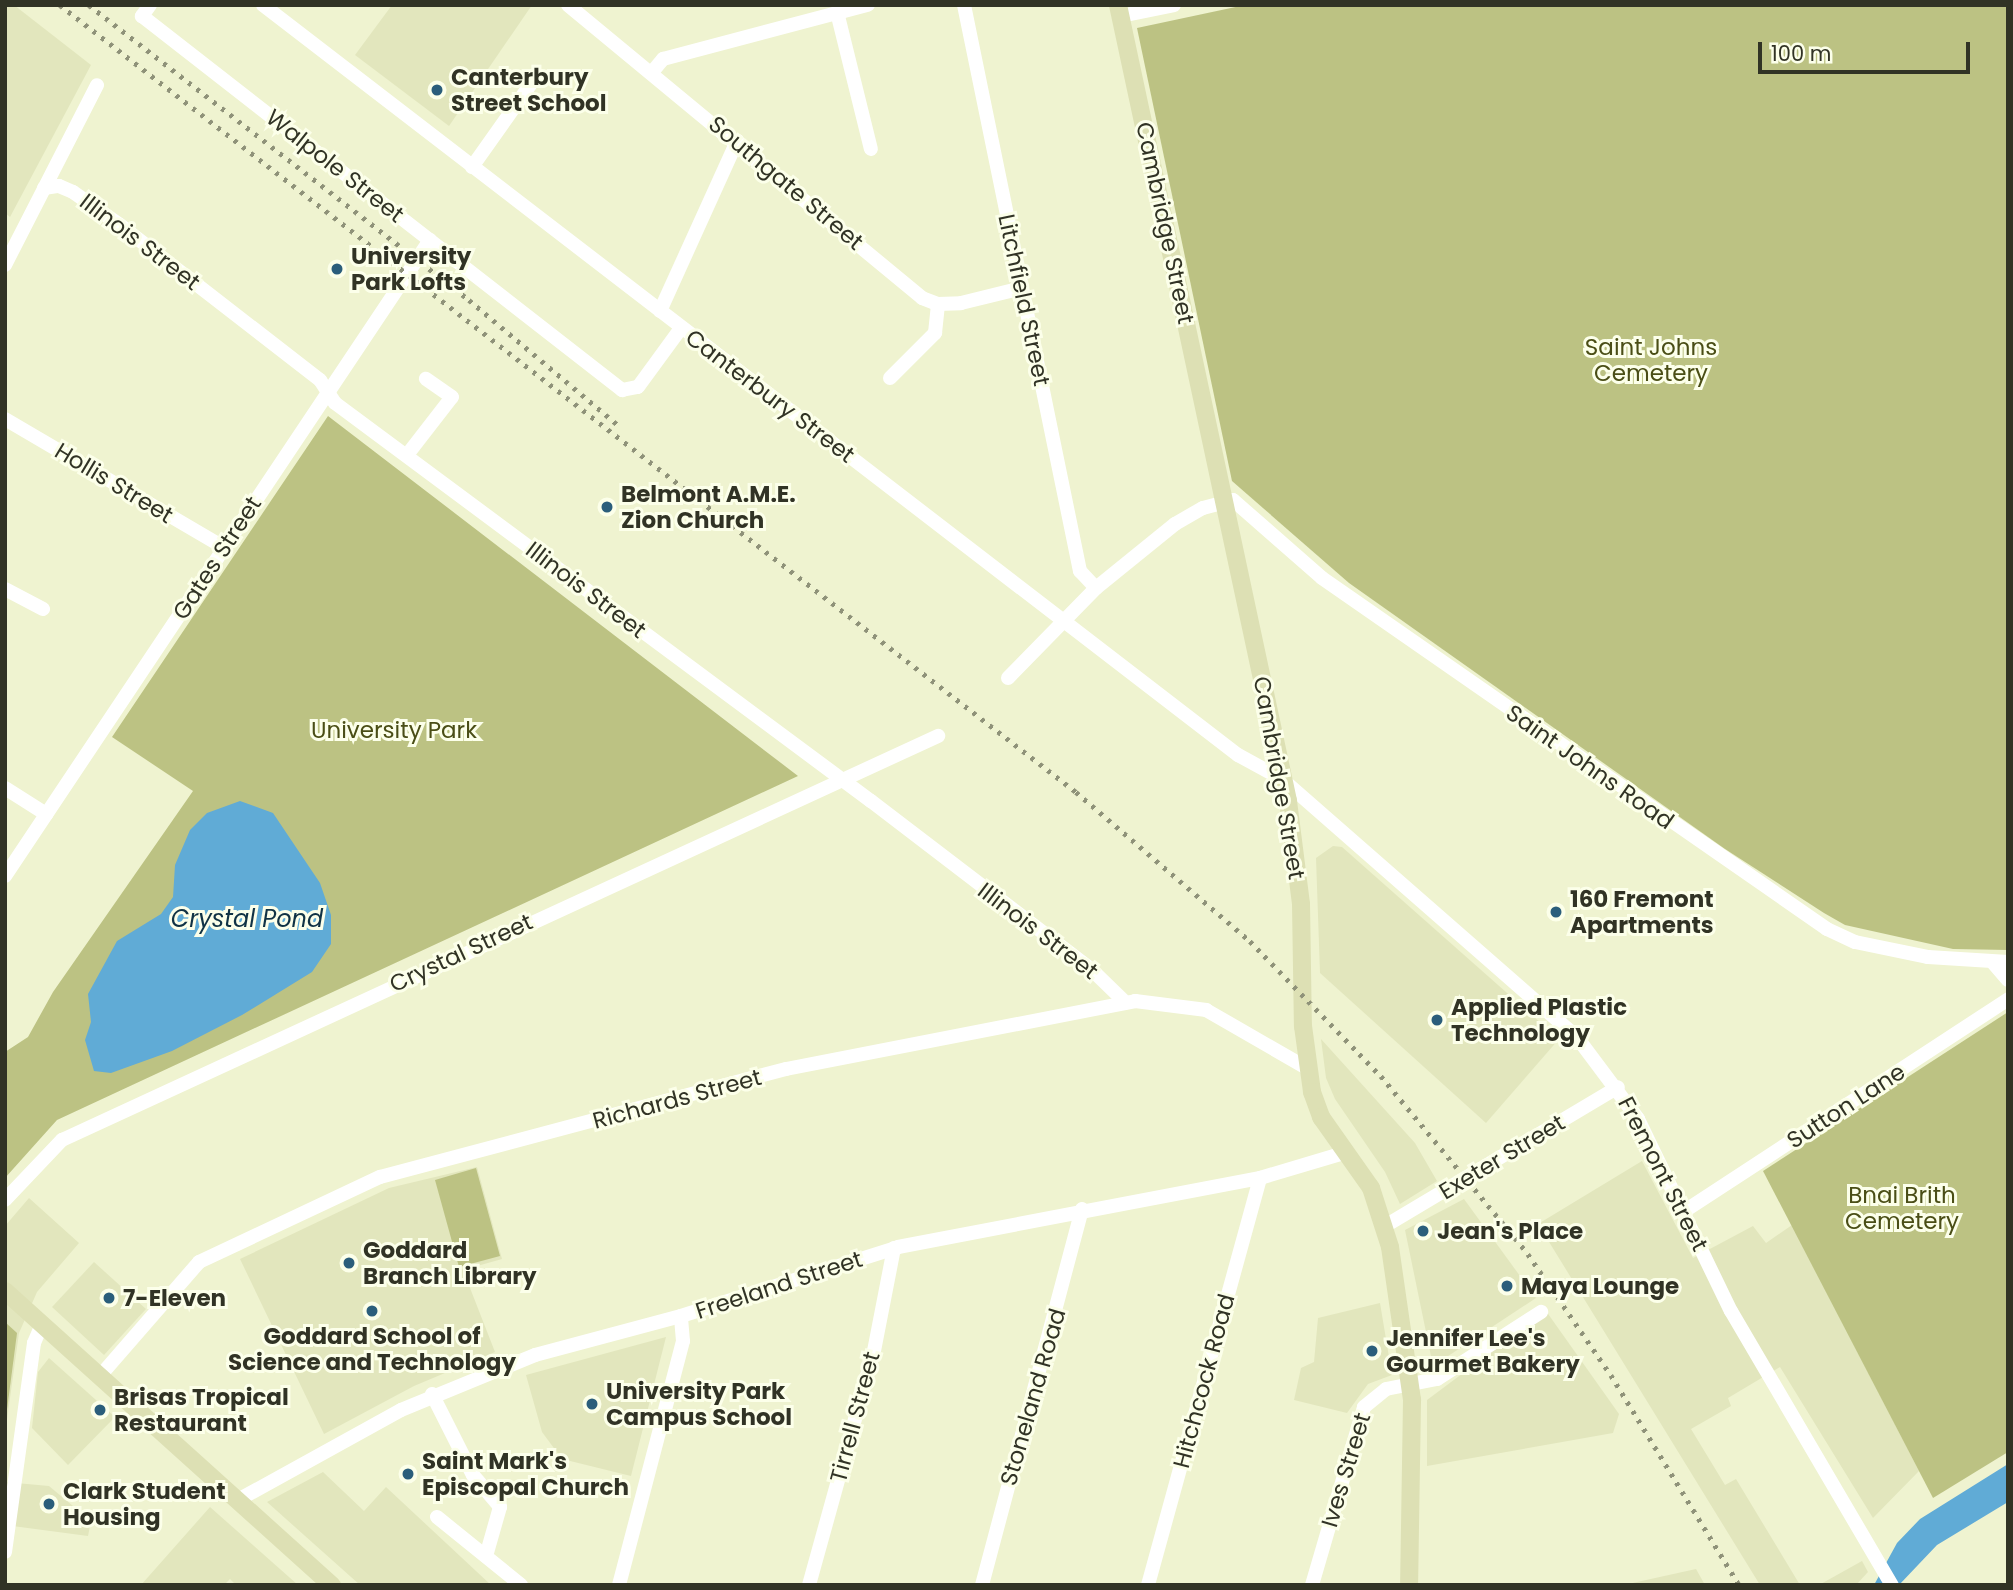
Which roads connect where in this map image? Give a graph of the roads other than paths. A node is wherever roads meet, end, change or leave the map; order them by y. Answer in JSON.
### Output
{"nodes":[{"id":1,"x":263,"y":5,"type":"edge"},
{"id":2,"x":568,"y":5,"type":"edge"},
{"id":3,"x":868,"y":5,"type":"edge"},
{"id":4,"x":964,"y":5,"type":"edge"},
{"id":5,"x":1174,"y":5,"type":"edge"},
{"id":6,"x":146,"y":11,"type":"edge"},
{"id":7,"x":1119,"y":11,"type":"edge"},
{"id":8,"x":837,"y":12,"type":"junction"},
{"id":9,"x":653,"y":71,"type":"junction"},
{"id":10,"x":533,"y":81,"type":"dead end"},
{"id":11,"x":97,"y":85,"type":"dead end"},
{"id":12,"x":737,"y":141,"type":"junction"},
{"id":13,"x":871,"y":149,"type":"dead end"},
{"id":14,"x":472,"y":167,"type":"junction"},
{"id":15,"x":44,"y":188,"type":"junction"},
{"id":16,"x":429,"y":245,"type":"junction"},
{"id":17,"x":5,"y":265,"type":"edge"},
{"id":18,"x":1022,"y":288,"type":"junction"},
{"id":19,"x":939,"y":304,"type":"junction"},
{"id":20,"x":660,"y":311,"type":"junction"},
{"id":21,"x":681,"y":328,"type":"junction"},
{"id":22,"x":890,"y":378,"type":"dead end"},
{"id":23,"x":426,"y":379,"type":"dead end"},
{"id":24,"x":328,"y":391,"type":"junction"},
{"id":25,"x":5,"y":419,"type":"edge"},
{"id":26,"x":407,"y":454,"type":"junction"},
{"id":27,"x":1222,"y":502,"type":"junction"},
{"id":28,"x":223,"y":547,"type":"junction"},
{"id":29,"x":1096,"y":588,"type":"junction"},
{"id":30,"x":5,"y":590,"type":"edge"},
{"id":31,"x":43,"y":608,"type":"dead end"},
{"id":32,"x":1065,"y":620,"type":"junction"},
{"id":33,"x":1007,"y":678,"type":"dead end"},
{"id":34,"x":938,"y":736,"type":"dead end"},
{"id":35,"x":838,"y":778,"type":"junction"},
{"id":36,"x":1282,"y":779,"type":"junction"},
{"id":37,"x":5,"y":788,"type":"edge"},
{"id":38,"x":46,"y":814,"type":"junction"},
{"id":39,"x":5,"y":876,"type":"edge"},
{"id":40,"x":2001,"y":963,"type":"edge"},
{"id":41,"x":2008,"y":980,"type":"edge"},
{"id":42,"x":2008,"y":999,"type":"edge"},
{"id":43,"x":1126,"y":1003,"type":"junction"},
{"id":44,"x":1307,"y":1068,"type":"junction"},
{"id":45,"x":1618,"y":1087,"type":"junction"},
{"id":46,"x":1347,"y":1152,"type":"junction"},
{"id":47,"x":1260,"y":1178,"type":"junction"},
{"id":48,"x":5,"y":1200,"type":"edge"},
{"id":49,"x":1082,"y":1209,"type":"junction"},
{"id":50,"x":1683,"y":1212,"type":"junction"},
{"id":51,"x":1385,"y":1226,"type":"junction"},
{"id":52,"x":894,"y":1248,"type":"junction"},
{"id":53,"x":5,"y":1291,"type":"edge"},
{"id":54,"x":1541,"y":1312,"type":"dead end"},
{"id":55,"x":681,"y":1316,"type":"junction"},
{"id":56,"x":42,"y":1324,"type":"junction"},
{"id":57,"x":100,"y":1376,"type":"junction"},
{"id":58,"x":1410,"y":1383,"type":"junction"},
{"id":59,"x":432,"y":1394,"type":"junction"},
{"id":60,"x":238,"y":1500,"type":"junction"},
{"id":61,"x":437,"y":1517,"type":"dead end"},
{"id":62,"x":5,"y":1552,"type":"edge"},
{"id":63,"x":486,"y":1556,"type":"junction"},
{"id":64,"x":332,"y":1585,"type":"edge"},
{"id":65,"x":521,"y":1585,"type":"edge"},
{"id":66,"x":619,"y":1585,"type":"edge"},
{"id":67,"x":809,"y":1585,"type":"edge"},
{"id":68,"x":982,"y":1585,"type":"edge"},
{"id":69,"x":1148,"y":1585,"type":"edge"},
{"id":70,"x":1312,"y":1585,"type":"edge"},
{"id":71,"x":1409,"y":1585,"type":"edge"},
{"id":72,"x":1892,"y":1585,"type":"edge"}],
"edges":[{"from":1,"to":14,"type":"street","name":"Canterbury Street"},
{"from":2,"to":9,"type":"street","name":"Southgate Street"},
{"from":3,"to":8,"type":"street"},
{"from":4,"to":18,"type":"street","name":"Litchfield Street"},
{"from":5,"to":7,"type":"street"},
{"from":6,"to":16,"type":"street","name":"Walpole Street"},
{"from":7,"to":27,"type":"main road","name":"Cambridge Street"},
{"from":8,"to":9,"type":"street"},
{"from":8,"to":13,"type":"street"},
{"from":9,"to":12,"type":"street","name":"Southgate Street"},
{"from":10,"to":14,"type":"street"},
{"from":11,"to":15,"type":"street"},
{"from":12,"to":19,"type":"street","name":"Southgate Street"},
{"from":12,"to":20,"type":"street"},
{"from":14,"to":20,"type":"street","name":"Canterbury Street"},
{"from":15,"to":17,"type":"street"},
{"from":15,"to":24,"type":"street","name":"Illinois Street"},
{"from":16,"to":21,"type":"street","name":"Walpole Street"},
{"from":16,"to":24,"type":"street","name":"Gates Street"},
{"from":18,"to":19,"type":"street"},
{"from":18,"to":29,"type":"street","name":"Litchfield Street"},
{"from":19,"to":22,"type":"street"},
{"from":20,"to":21,"type":"street","name":"Canterbury Street"},
{"from":21,"to":32,"type":"street","name":"Canterbury Street"},
{"from":23,"to":26,"type":"street"},
{"from":24,"to":26,"type":"street","name":"Illinois Street"},
{"from":24,"to":28,"type":"street","name":"Gates Street"},
{"from":25,"to":28,"type":"street","name":"Hollis Street"},
{"from":26,"to":35,"type":"street","name":"Illinois Street"},
{"from":27,"to":29,"type":"street"},
{"from":27,"to":36,"type":"main road","name":"Cambridge Street"},
{"from":27,"to":40,"type":"street","name":"Saint Johns Road"},
{"from":28,"to":38,"type":"street","name":"Gates Street"},
{"from":29,"to":32,"type":"street"},
{"from":30,"to":31,"type":"street"},
{"from":32,"to":33,"type":"street"},
{"from":32,"to":36,"type":"street","name":"Canterbury Street"},
{"from":34,"to":35,"type":"street","name":"Crystal Street"},
{"from":35,"to":43,"type":"street","name":"Illinois Street"},
{"from":35,"to":48,"type":"street","name":"Crystal Street"},
{"from":36,"to":44,"type":"main road","name":"Cambridge Street"},
{"from":36,"to":45,"type":"street","name":"Fremont Street"},
{"from":37,"to":38,"type":"street"},
{"from":38,"to":39,"type":"street","name":"Gates Street"},
{"from":40,"to":41,"type":"street","name":"Saint Johns Road"},
{"from":42,"to":50,"type":"street","name":"Sutton Lane"},
{"from":43,"to":44,"type":"street","name":"Richards Street"},
{"from":43,"to":57,"type":"street","name":"Richards Street"},
{"from":44,"to":46,"type":"main road","name":"Cambridge Street"},
{"from":45,"to":50,"type":"street","name":"Fremont Street"},
{"from":45,"to":51,"type":"street","name":"Exeter Street"},
{"from":46,"to":47,"type":"street","name":"Freeland Street"},
{"from":46,"to":51,"type":"main road","name":"Cambridge Street"},
{"from":47,"to":49,"type":"street","name":"Freeland Street"},
{"from":47,"to":69,"type":"street","name":"Hitchcock Road"},
{"from":49,"to":52,"type":"street","name":"Freeland Street"},
{"from":49,"to":68,"type":"street","name":"Stoneland Road"},
{"from":50,"to":72,"type":"street","name":"Fremont Street"},
{"from":51,"to":58,"type":"main road","name":"Cambridge Street"},
{"from":52,"to":55,"type":"street","name":"Freeland Street"},
{"from":52,"to":67,"type":"street","name":"Tirrell Street"},
{"from":53,"to":56,"type":"main road"},
{"from":54,"to":58,"type":"street","name":"Ives Street"},
{"from":55,"to":59,"type":"street","name":"Freeland Street"},
{"from":55,"to":66,"type":"street"},
{"from":56,"to":57,"type":"main road"},
{"from":56,"to":62,"type":"street"},
{"from":57,"to":60,"type":"main road"},
{"from":58,"to":70,"type":"street","name":"Ives Street"},
{"from":58,"to":71,"type":"main road","name":"Cambridge Street"},
{"from":59,"to":60,"type":"street","name":"Freeland Street"},
{"from":59,"to":63,"type":"street"},
{"from":60,"to":64,"type":"main road"},
{"from":61,"to":63,"type":"street"},
{"from":63,"to":65,"type":"street"}]}
